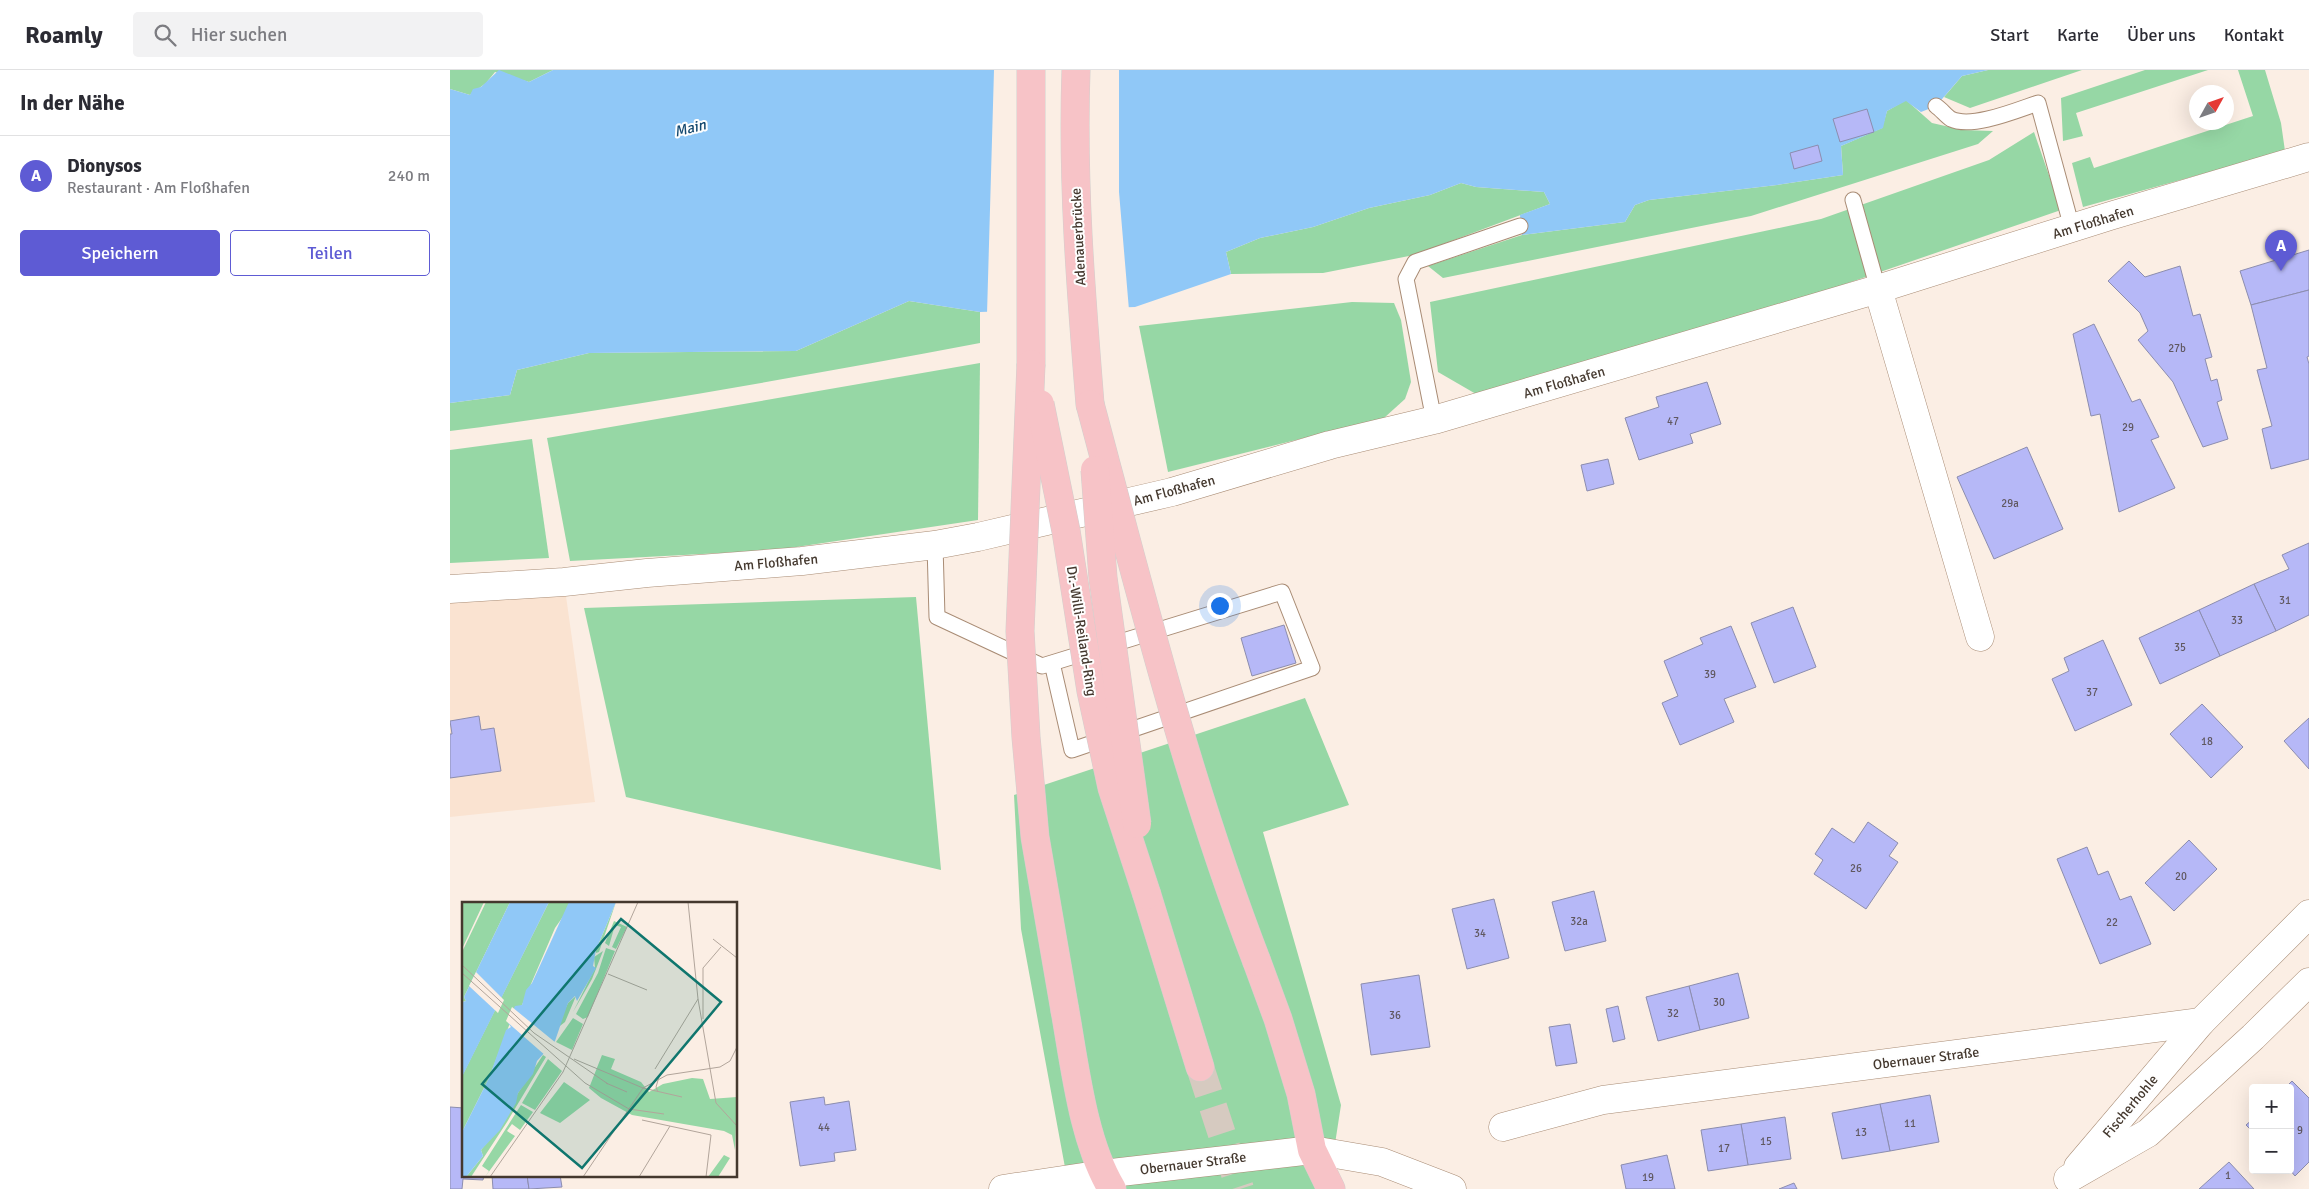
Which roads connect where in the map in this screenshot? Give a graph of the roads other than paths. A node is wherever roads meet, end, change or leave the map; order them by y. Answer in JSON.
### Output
{"nodes":[{"id":1,"x":1031,"y":70,"type":"edge"},
{"id":2,"x":1076,"y":70,"type":"edge"},
{"id":3,"x":1936,"y":106,"type":"dead end"},
{"id":4,"x":2309,"y":157,"type":"edge"},
{"id":5,"x":1853,"y":200,"type":"dead end"},
{"id":6,"x":1520,"y":226,"type":"dead end"},
{"id":7,"x":2072,"y":228,"type":"junction"},
{"id":8,"x":1878,"y":289,"type":"junction"},
{"id":9,"x":1031,"y":364,"type":"junction"},
{"id":10,"x":1090,"y":404,"type":"junction"},
{"id":11,"x":1434,"y":420,"type":"junction"},
{"id":12,"x":935,"y":545,"type":"junction"},
{"id":13,"x":450,"y":589,"type":"edge"},
{"id":14,"x":1980,"y":637,"type":"dead end"},
{"id":15,"x":1052,"y":663,"type":"junction"},
{"id":16,"x":1147,"y":895,"type":"junction"},
{"id":17,"x":2309,"y":914,"type":"edge"},
{"id":18,"x":2309,"y":982,"type":"edge"},
{"id":19,"x":2202,"y":1022,"type":"junction"},
{"id":20,"x":1200,"y":1067,"type":"tunnel mouth"},
{"id":21,"x":1502,"y":1127,"type":"dead end"},
{"id":22,"x":1312,"y":1150,"type":"junction"},
{"id":23,"x":1108,"y":1181,"type":"edge"},
{"id":24,"x":2064,"y":1184,"type":"edge"},
{"id":25,"x":1004,"y":1189,"type":"edge"},
{"id":26,"x":1331,"y":1189,"type":"edge"},
{"id":27,"x":1452,"y":1189,"type":"edge"}],
"edges":[{"from":1,"to":9,"type":"highway"},
{"from":2,"to":10,"type":"highway","name":"Adenauerbrücke"},
{"from":3,"to":7,"type":"lane"},
{"from":4,"to":7,"type":"street","name":"Am Floßhafen"},
{"from":5,"to":8,"type":"lane"},
{"from":6,"to":11,"type":"lane"},
{"from":7,"to":8,"type":"street","name":"Am Floßhafen"},
{"from":8,"to":11,"type":"street","name":"Am Floßhafen"},
{"from":8,"to":14,"type":"street"},
{"from":9,"to":16,"type":"highway","name":"Dr.-Willi-Reiland-Ring","bridge":true},
{"from":9,"to":23,"type":"highway","bridge":true},
{"from":10,"to":16,"type":"highway","name":"Dr.-Willi-Reiland-Ring","bridge":true},
{"from":10,"to":22,"type":"highway","bridge":true},
{"from":11,"to":12,"type":"street","name":"Am Floßhafen"},
{"from":12,"to":13,"type":"street","name":"Am Floßhafen"},
{"from":12,"to":15,"type":"lane"},
{"from":15,"to":15,"type":"lane"},
{"from":16,"to":20,"type":"highway","name":"Dr.-Willi-Reiland-Ring"},
{"from":17,"to":19,"type":"street"},
{"from":18,"to":24,"type":"street"},
{"from":19,"to":21,"type":"street","name":"Obernauer Straße"},
{"from":19,"to":24,"type":"street","name":"Fischerhohle"},
{"from":22,"to":23,"type":"street","name":"Obernauer Straße"},
{"from":22,"to":26,"type":"highway"},
{"from":22,"to":27,"type":"street","name":"Obernauer Straße"},
{"from":23,"to":25,"type":"street","name":"Obernauer Straße"}]}
